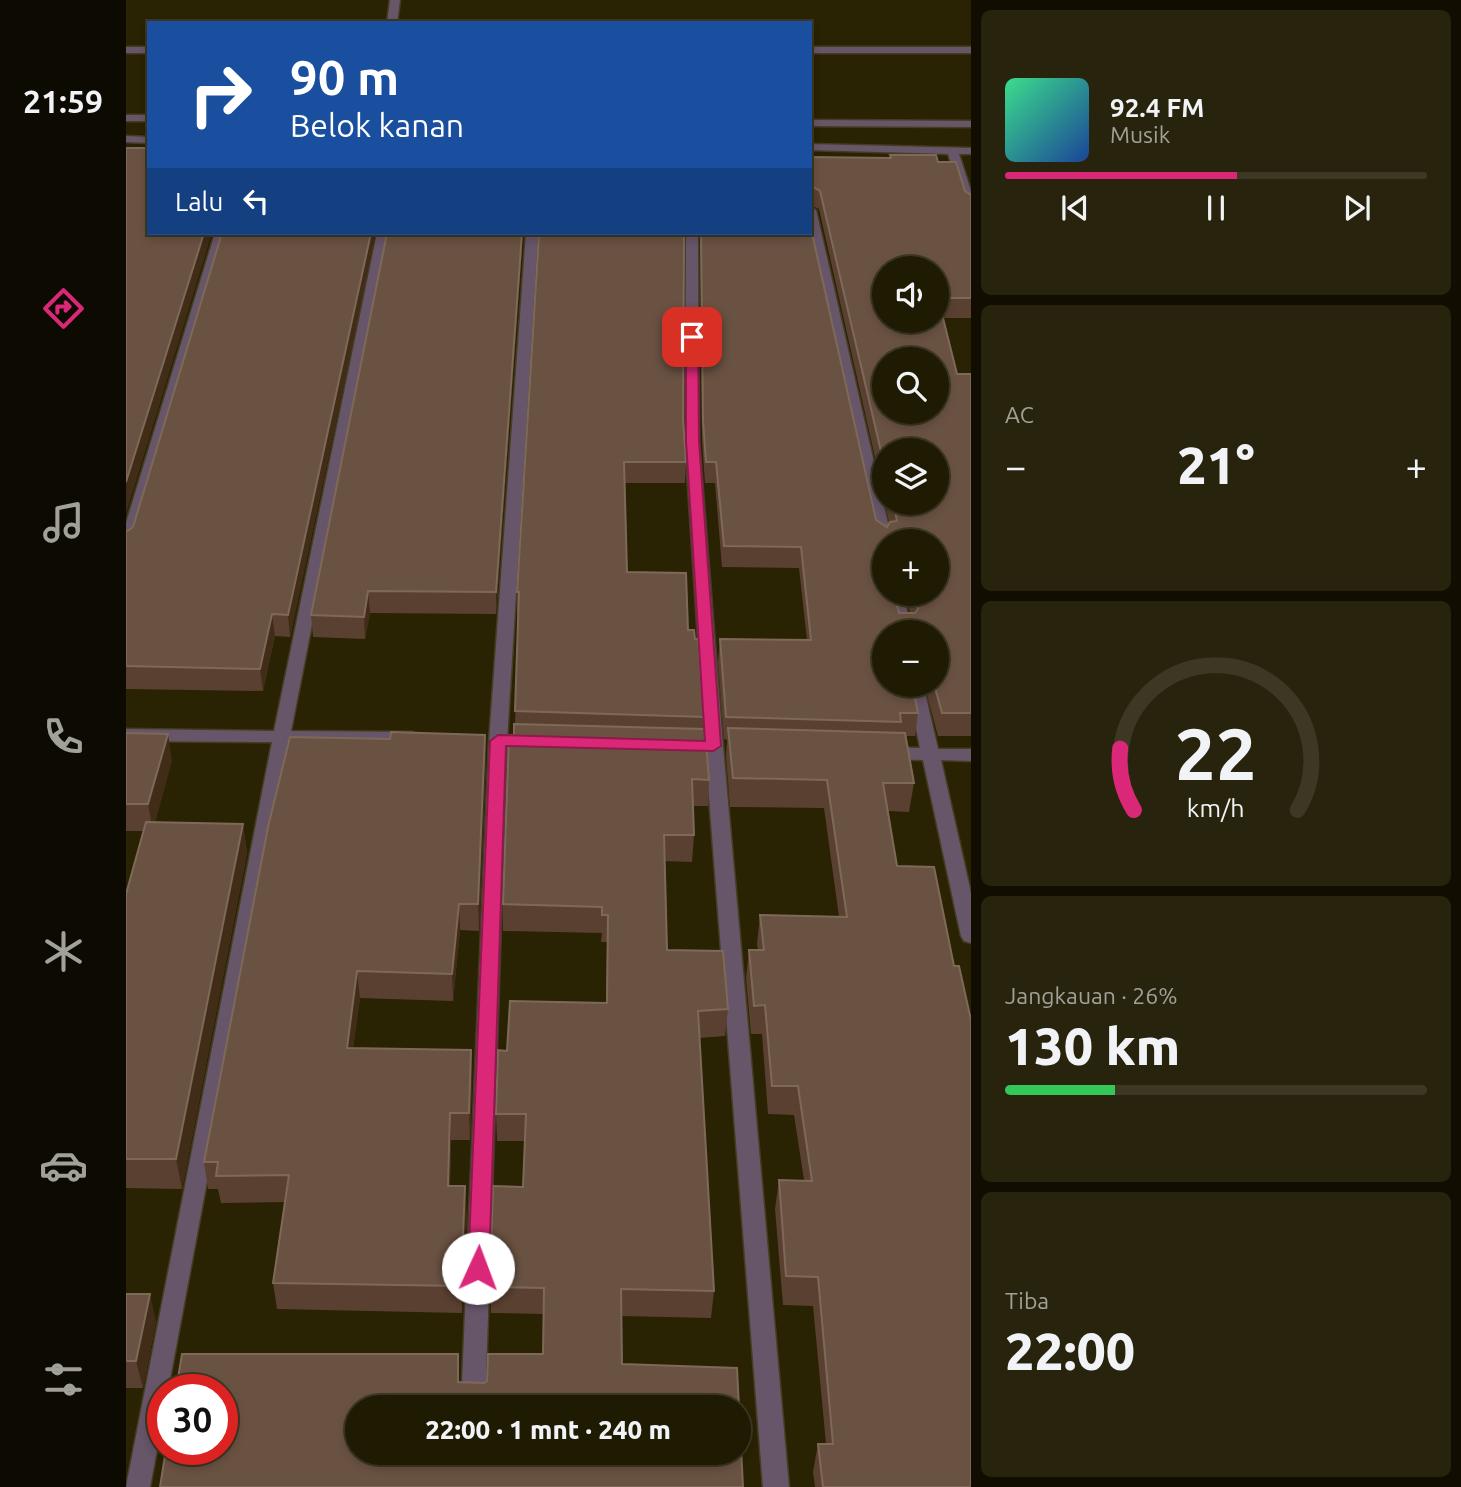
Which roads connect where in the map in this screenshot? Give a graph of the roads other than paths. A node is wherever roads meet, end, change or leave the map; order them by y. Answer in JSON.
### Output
{"nodes":[{"id":1,"x":396,"y":0,"type":"edge"},
{"id":2,"x":391,"y":21,"type":"edge"},
{"id":3,"x":126,"y":50,"type":"edge"},
{"id":4,"x":147,"y":50,"type":"edge"},
{"id":5,"x":812,"y":50,"type":"edge"},
{"id":6,"x":971,"y":51,"type":"edge"},
{"id":7,"x":126,"y":118,"type":"edge"},
{"id":8,"x":147,"y":118,"type":"edge"},
{"id":9,"x":812,"y":123,"type":"edge"},
{"id":10,"x":971,"y":124,"type":"edge"},
{"id":11,"x":126,"y":139,"type":"edge"},
{"id":12,"x":147,"y":140,"type":"edge"},
{"id":13,"x":812,"y":146,"type":"edge"},
{"id":14,"x":952,"y":150,"type":"junction"},
{"id":15,"x":971,"y":150,"type":"edge"},
{"id":16,"x":971,"y":209,"type":"edge"},
{"id":17,"x":812,"y":219,"type":"edge"},
{"id":18,"x":220,"y":235,"type":"edge"},
{"id":19,"x":383,"y":235,"type":"edge"},
{"id":20,"x":533,"y":235,"type":"edge"},
{"id":21,"x":692,"y":235,"type":"edge"},
{"id":22,"x":881,"y":529,"type":"edge"},
{"id":23,"x":126,"y":548,"type":"edge"},
{"id":24,"x":918,"y":697,"type":"edge"},
{"id":25,"x":126,"y":735,"type":"edge"},
{"id":26,"x":282,"y":735,"type":"junction"},
{"id":27,"x":430,"y":739,"type":"edge"},
{"id":28,"x":863,"y":752,"type":"edge"},
{"id":29,"x":930,"y":755,"type":"junction"},
{"id":30,"x":971,"y":755,"type":"edge"},
{"id":31,"x":971,"y":936,"type":"edge"},
{"id":32,"x":473,"y":1395,"type":"edge"},
{"id":33,"x":471,"y":1465,"type":"edge"},
{"id":34,"x":137,"y":1487,"type":"edge"},
{"id":35,"x":470,"y":1487,"type":"edge"},
{"id":36,"x":776,"y":1487,"type":"edge"}],
"edges":[{"from":1,"to":2,"type":"street"},
{"from":3,"to":4,"type":"street"},
{"from":5,"to":6,"type":"street"},
{"from":7,"to":8,"type":"street"},
{"from":9,"to":10,"type":"street"},
{"from":11,"to":12,"type":"street"},
{"from":13,"to":14,"type":"street"},
{"from":14,"to":15,"type":"street"},
{"from":14,"to":16,"type":"street"},
{"from":17,"to":22,"type":"street"},
{"from":18,"to":23,"type":"street"},
{"from":19,"to":26,"type":"street"},
{"from":20,"to":32,"type":"street"},
{"from":21,"to":36,"type":"street"},
{"from":24,"to":29,"type":"street"},
{"from":25,"to":26,"type":"street"},
{"from":26,"to":27,"type":"street"},
{"from":26,"to":34,"type":"street"},
{"from":28,"to":29,"type":"street"},
{"from":29,"to":30,"type":"street"},
{"from":29,"to":31,"type":"street"},
{"from":33,"to":35,"type":"street"}]}
